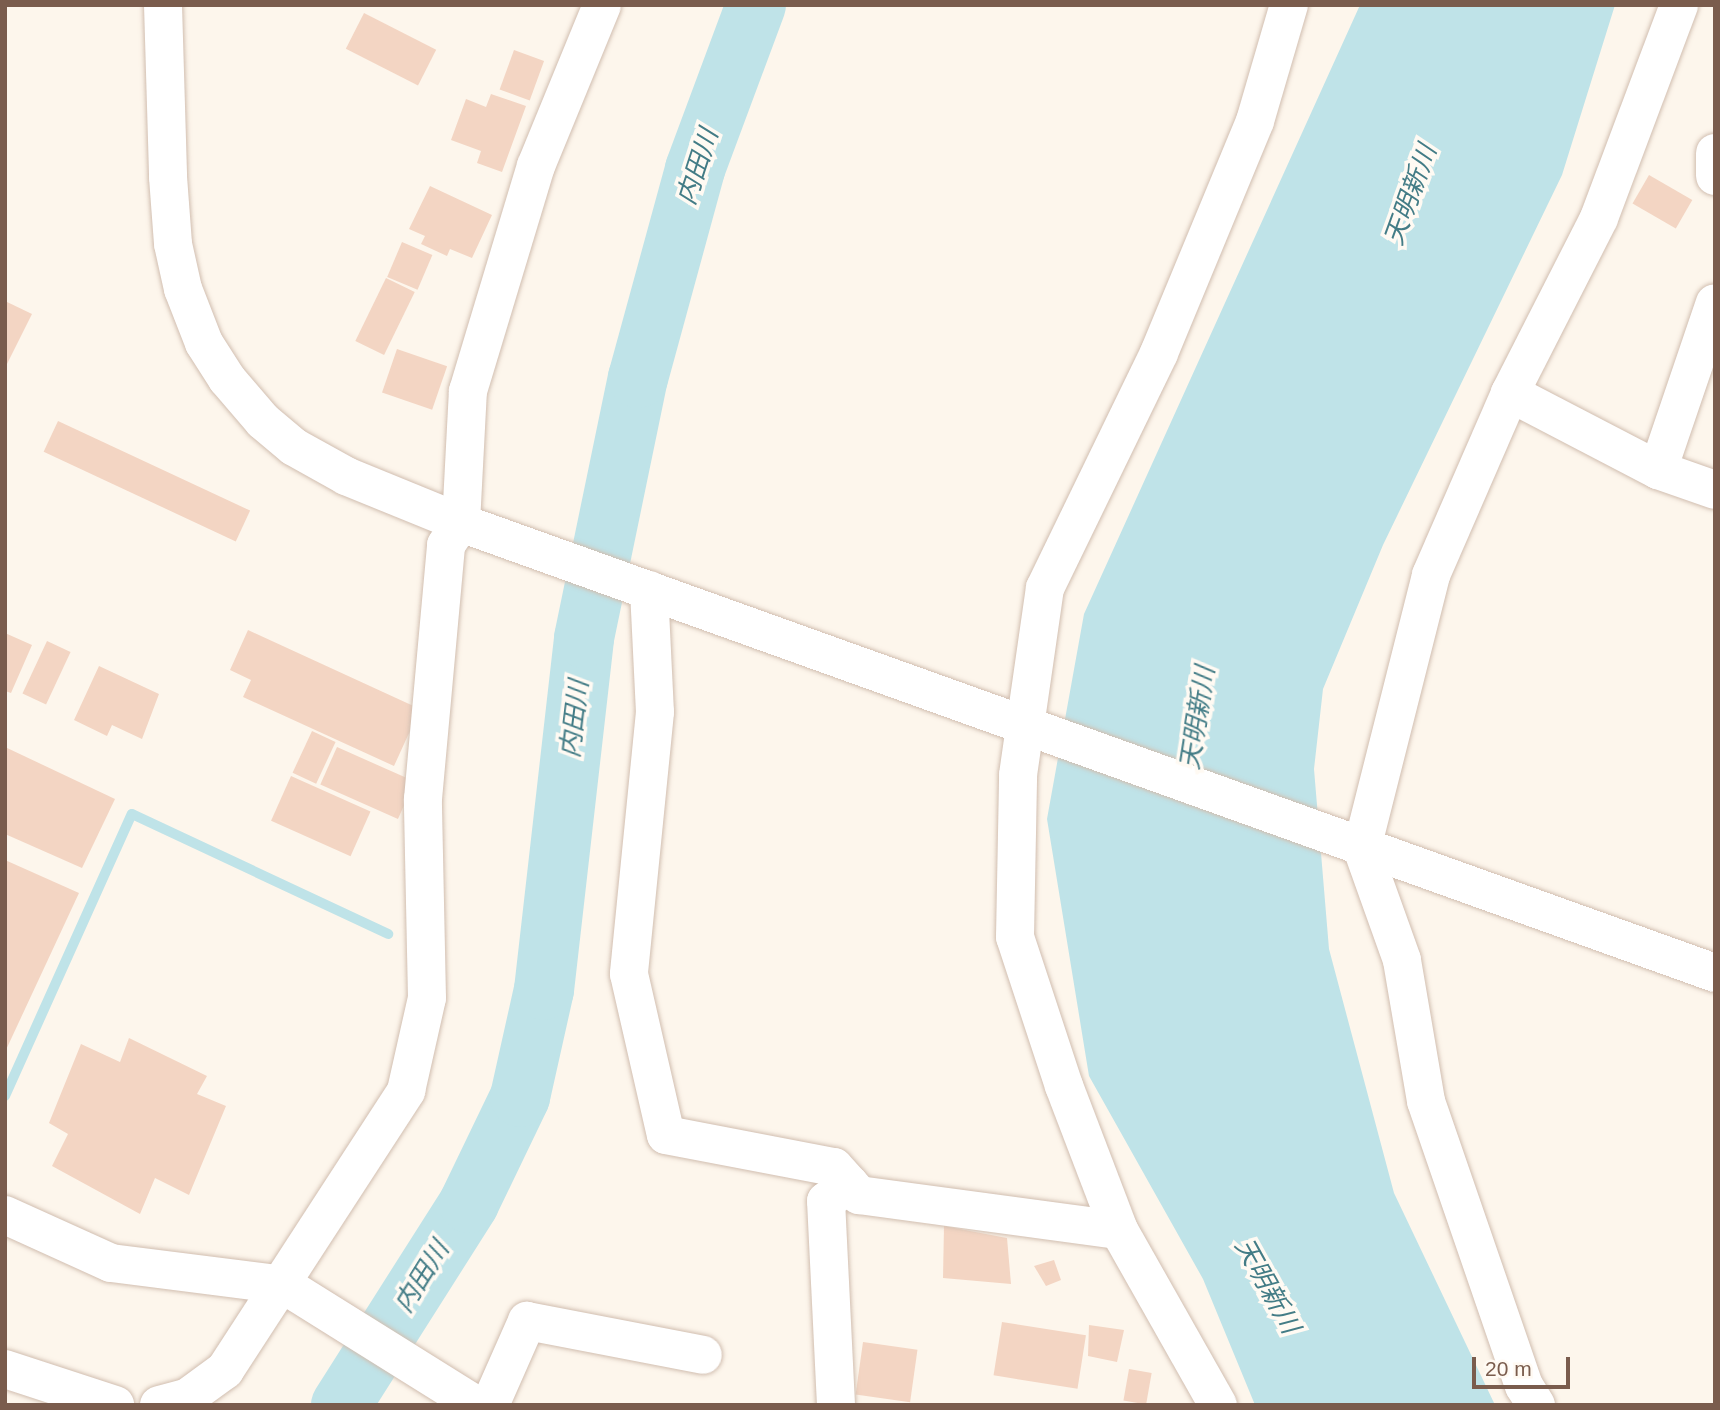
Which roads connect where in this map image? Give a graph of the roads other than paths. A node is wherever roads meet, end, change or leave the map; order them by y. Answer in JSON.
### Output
{"nodes":[{"id":1,"x":163,"y":5,"type":"edge"},
{"id":2,"x":1290,"y":5,"type":"edge"},
{"id":3,"x":1679,"y":5,"type":"edge"},
{"id":4,"x":588,"y":10,"type":"edge"},
{"id":5,"x":1715,"y":153,"type":"edge"},
{"id":6,"x":1715,"y":176,"type":"edge"},
{"id":7,"x":1715,"y":303,"type":"edge"},
{"id":8,"x":1510,"y":393,"type":"junction"},
{"id":9,"x":1657,"y":470,"type":"junction"},
{"id":10,"x":1715,"y":490,"type":"edge"},
{"id":11,"x":461,"y":523,"type":"junction"},
{"id":12,"x":649,"y":590,"type":"junction"},
{"id":13,"x":1023,"y":726,"type":"junction"},
{"id":14,"x":1362,"y":848,"type":"junction"},
{"id":15,"x":1715,"y":973,"type":"edge"},
{"id":16,"x":850,"y":1184,"type":"junction"},
{"id":17,"x":5,"y":1215,"type":"edge"},
{"id":18,"x":1119,"y":1230,"type":"junction"},
{"id":19,"x":284,"y":1285,"type":"junction"},
{"id":20,"x":703,"y":1355,"type":"dead end"},
{"id":21,"x":5,"y":1369,"type":"edge"},
{"id":22,"x":115,"y":1405,"type":"edge"},
{"id":23,"x":159,"y":1405,"type":"edge"},
{"id":24,"x":476,"y":1405,"type":"edge"},
{"id":25,"x":490,"y":1405,"type":"edge"},
{"id":26,"x":836,"y":1405,"type":"edge"},
{"id":27,"x":1218,"y":1405,"type":"edge"},
{"id":28,"x":1536,"y":1405,"type":"edge"}],
"edges":[{"from":1,"to":11,"type":"street"},
{"from":2,"to":13,"type":"street"},
{"from":3,"to":8,"type":"street"},
{"from":4,"to":11,"type":"street"},
{"from":5,"to":6,"type":"street"},
{"from":7,"to":9,"type":"street"},
{"from":8,"to":9,"type":"street"},
{"from":8,"to":14,"type":"street"},
{"from":9,"to":10,"type":"street"},
{"from":11,"to":12,"type":"street"},
{"from":11,"to":19,"type":"street"},
{"from":12,"to":13,"type":"street"},
{"from":12,"to":16,"type":"street"},
{"from":13,"to":14,"type":"street"},
{"from":13,"to":18,"type":"street"},
{"from":14,"to":15,"type":"street"},
{"from":14,"to":28,"type":"street"},
{"from":16,"to":18,"type":"street"},
{"from":16,"to":26,"type":"street"},
{"from":17,"to":19,"type":"street"},
{"from":18,"to":27,"type":"street"},
{"from":19,"to":23,"type":"street"},
{"from":19,"to":24,"type":"street"},
{"from":20,"to":25,"type":"street"},
{"from":21,"to":22,"type":"street"}]}
